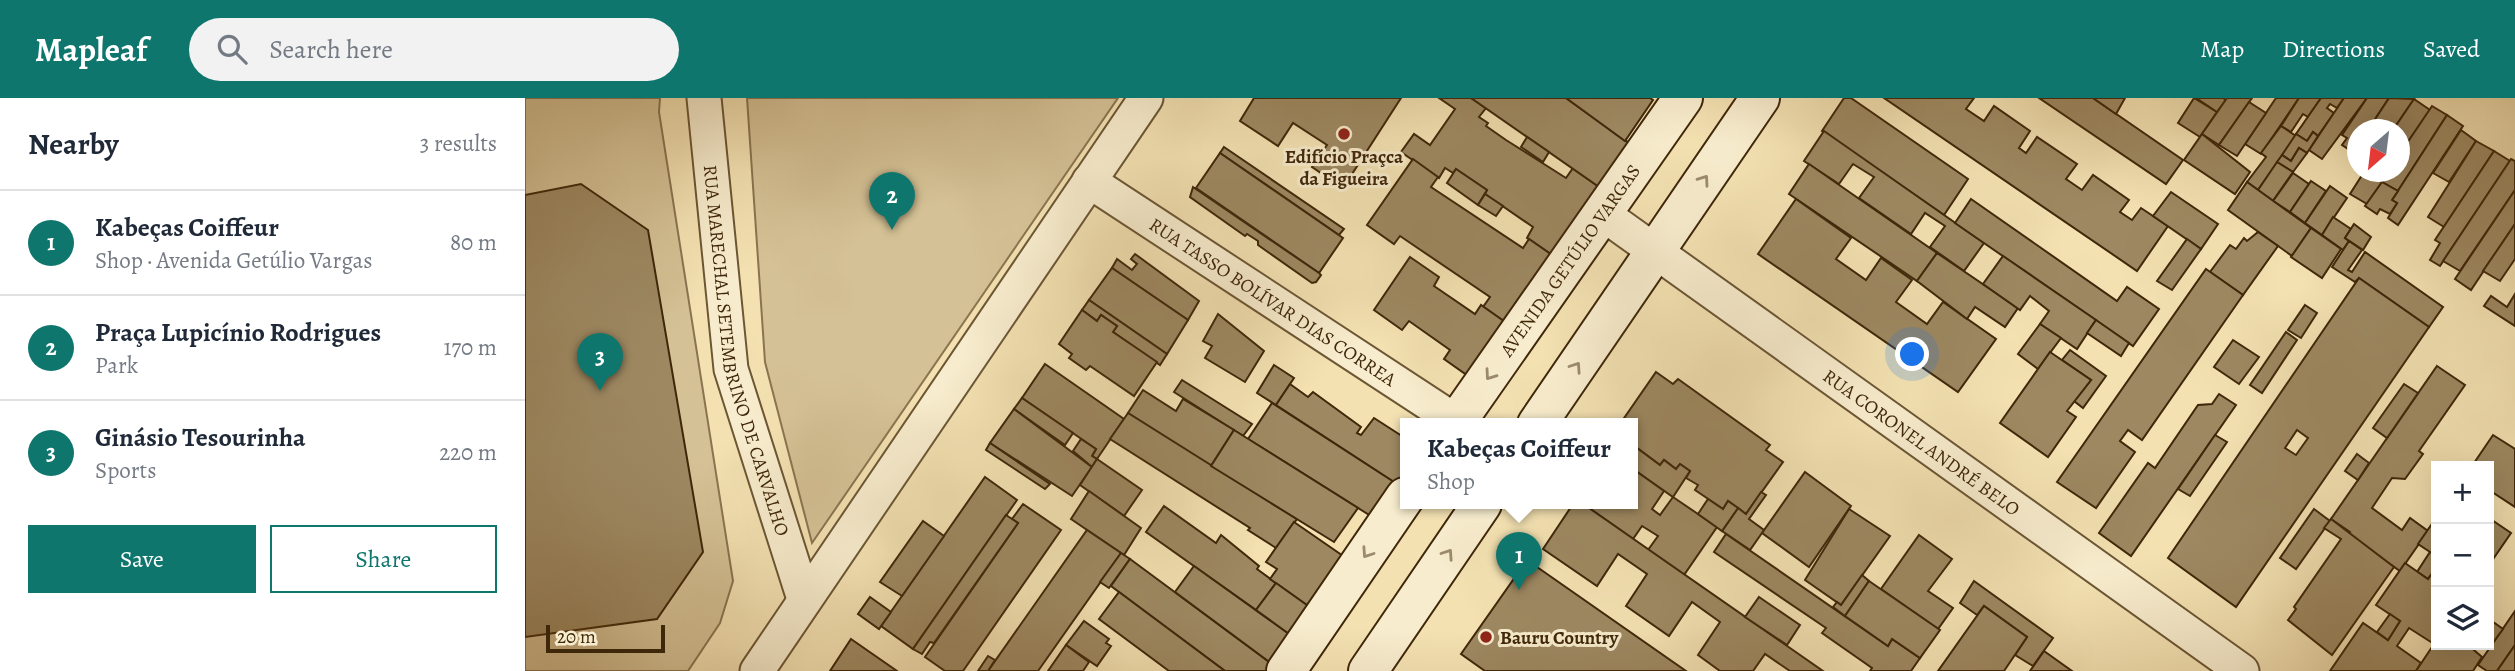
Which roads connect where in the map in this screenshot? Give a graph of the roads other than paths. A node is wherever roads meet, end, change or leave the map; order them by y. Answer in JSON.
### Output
{"nodes":[{"id":1,"x":704,"y":98,"type":"edge"},
{"id":2,"x":1146,"y":98,"type":"edge"},
{"id":3,"x":1683,"y":98,"type":"edge"},
{"id":4,"x":1761,"y":98,"type":"edge"},
{"id":5,"x":1089,"y":181,"type":"junction"},
{"id":6,"x":1603,"y":214,"type":"junction"},
{"id":7,"x":1655,"y":251,"type":"junction"},
{"id":8,"x":1448,"y":418,"type":"edge"},
{"id":9,"x":1460,"y":418,"type":"edge"},
{"id":10,"x":1541,"y":418,"type":"edge"},
{"id":11,"x":1400,"y":504,"type":"edge"},
{"id":12,"x":1479,"y":509,"type":"edge"},
{"id":13,"x":804,"y":599,"type":"junction"},
{"id":14,"x":757,"y":671,"type":"edge"},
{"id":15,"x":1286,"y":671,"type":"edge"},
{"id":16,"x":1368,"y":671,"type":"edge"},
{"id":17,"x":2242,"y":671,"type":"edge"}],
"edges":[{"from":1,"to":13,"type":"street","name":"RUA MARECHAL SETEMBRINO DE CARVALHO"},
{"from":2,"to":5,"type":"street"},
{"from":3,"to":6,"type":"main road","name":"AVENIDA GETÚLIO VARGAS"},
{"from":7,"to":4,"type":"main road","one_way":true},
{"from":5,"to":8,"type":"street","name":"RUA TASSO BOLÍVAR DIAS CORREA"},
{"from":5,"to":13,"type":"street"},
{"from":6,"to":7,"type":"street","name":"RUA CORONEL ANDRÉ BELO"},
{"from":6,"to":9,"type":"main road","name":"AVENIDA GETÚLIO VARGAS","one_way":true},
{"from":10,"to":7,"type":"main road","one_way":true},
{"from":7,"to":17,"type":"street","name":"RUA CORONEL ANDRÉ BELO"},
{"from":11,"to":15,"type":"main road","one_way":true},
{"from":16,"to":12,"type":"main road","one_way":true},
{"from":13,"to":14,"type":"street"}]}
